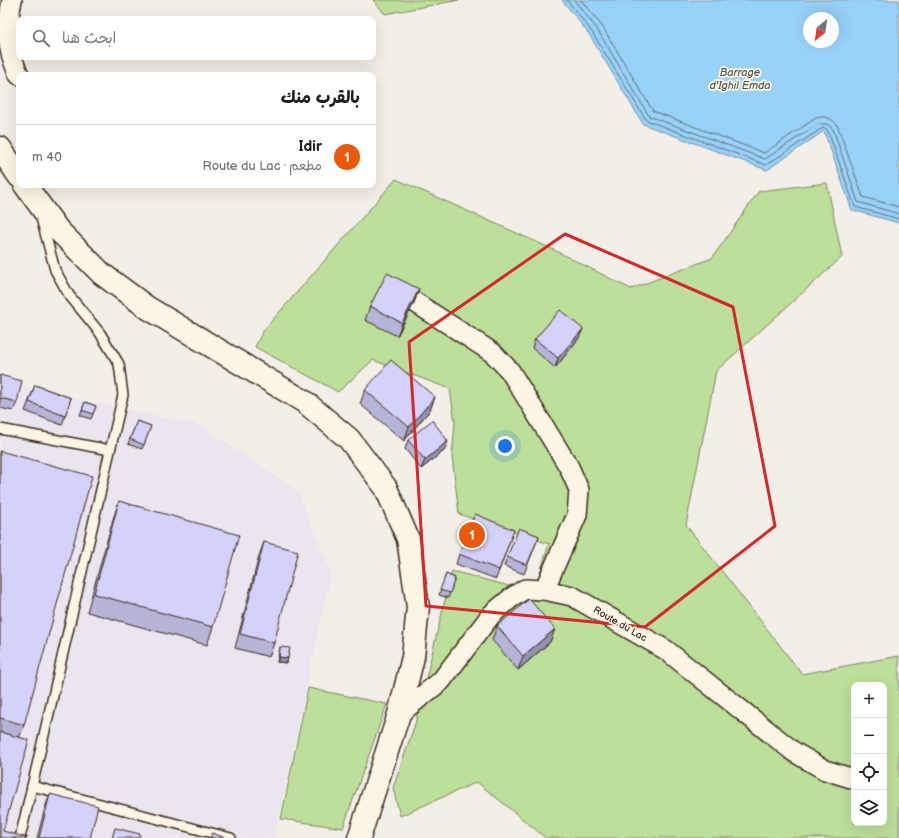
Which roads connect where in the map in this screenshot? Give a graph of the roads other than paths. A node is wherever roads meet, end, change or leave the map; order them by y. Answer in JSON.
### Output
{"nodes":[{"id":1,"x":12,"y":0,"type":"edge"},
{"id":2,"x":18,"y":72,"type":"edge"},
{"id":3,"x":0,"y":148,"type":"edge"},
{"id":4,"x":16,"y":172,"type":"edge"},
{"id":5,"x":34,"y":191,"type":"edge"},
{"id":6,"x":413,"y":301,"type":"edge"},
{"id":7,"x":0,"y":429,"type":"edge"},
{"id":8,"x":110,"y":450,"type":"junction"},
{"id":9,"x":544,"y":590,"type":"junction"},
{"id":10,"x":399,"y":714,"type":"junction"},
{"id":11,"x":851,"y":778,"type":"edge"},
{"id":12,"x":32,"y":786,"type":"junction"},
{"id":13,"x":20,"y":838,"type":"edge"},
{"id":14,"x":230,"y":838,"type":"edge"},
{"id":15,"x":359,"y":838,"type":"edge"}],
"edges":[{"from":1,"to":2,"type":"street"},
{"from":3,"to":4,"type":"main road"},
{"from":5,"to":8,"type":"lane"},
{"from":5,"to":10,"type":"main road"},
{"from":6,"to":9,"type":"street"},
{"from":7,"to":8,"type":"lane"},
{"from":8,"to":12,"type":"lane"},
{"from":9,"to":10,"type":"street","name":"Route du Lac"},
{"from":9,"to":11,"type":"street","name":"Route du Lac"},
{"from":10,"to":15,"type":"main road"},
{"from":12,"to":13,"type":"lane"},
{"from":12,"to":14,"type":"lane"}]}
